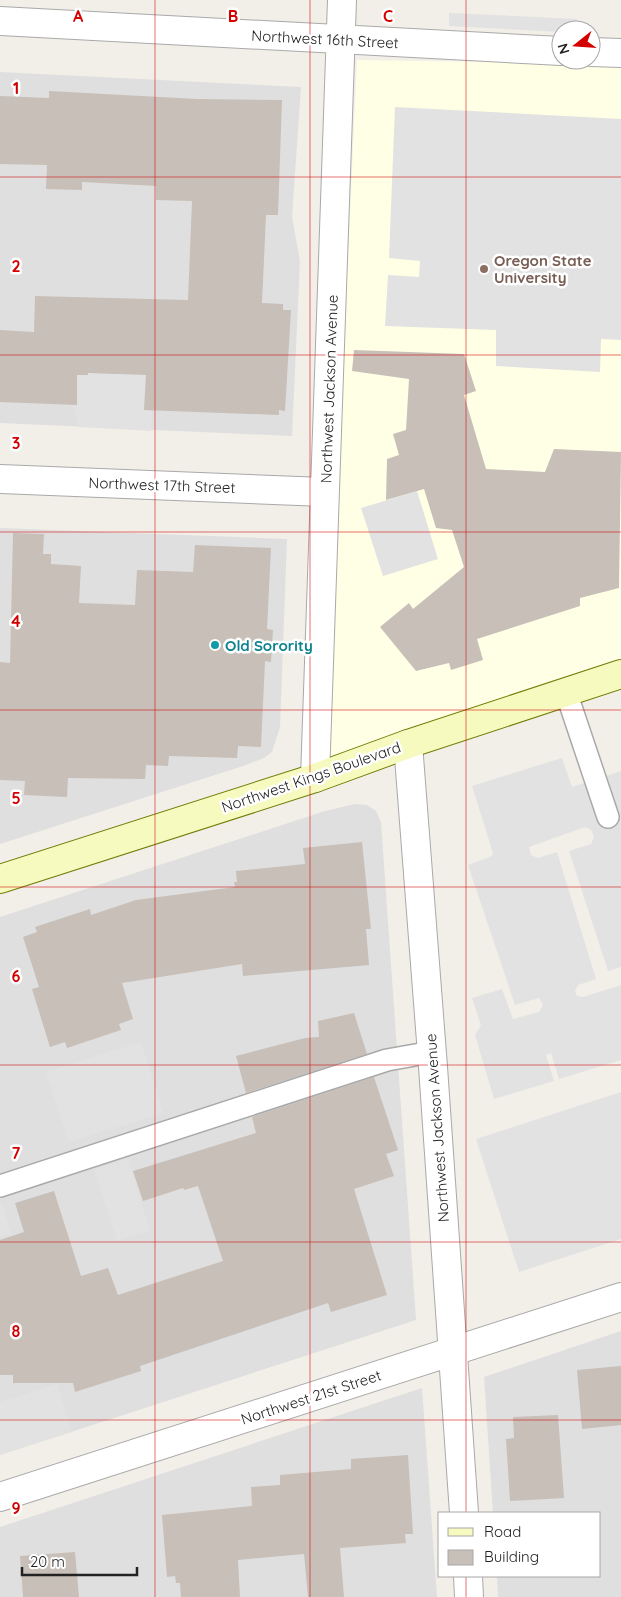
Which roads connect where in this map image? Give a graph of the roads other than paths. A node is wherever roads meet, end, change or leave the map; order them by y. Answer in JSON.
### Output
{"nodes":[{"id":1,"x":342,"y":0,"type":"edge"},
{"id":2,"x":0,"y":21,"type":"edge"},
{"id":3,"x":340,"y":40,"type":"junction"},
{"id":4,"x":551,"y":51,"type":"edge"},
{"id":5,"x":601,"y":52,"type":"edge"},
{"id":6,"x":621,"y":53,"type":"edge"},
{"id":7,"x":0,"y":479,"type":"edge"},
{"id":8,"x":324,"y":492,"type":"junction"},
{"id":9,"x":621,"y":674,"type":"edge"},
{"id":10,"x":566,"y":692,"type":"junction"},
{"id":11,"x":408,"y":744,"type":"junction"},
{"id":12,"x":315,"y":778,"type":"junction"},
{"id":13,"x":608,"y":818,"type":"dead end"},
{"id":14,"x":0,"y":879,"type":"edge"},
{"id":15,"x":432,"y":1052,"type":"junction"},
{"id":16,"x":0,"y":1186,"type":"edge"},
{"id":17,"x":621,"y":1297,"type":"edge"},
{"id":18,"x":453,"y":1351,"type":"junction"},
{"id":19,"x":0,"y":1497,"type":"edge"},
{"id":20,"x":464,"y":1512,"type":"edge"},
{"id":21,"x":468,"y":1577,"type":"edge"},
{"id":22,"x":469,"y":1597,"type":"edge"}],
"edges":[{"from":1,"to":3,"type":"street","name":"Northwest Jackson Avenue"},
{"from":2,"to":3,"type":"street","name":"Northwest 16th Street"},
{"from":3,"to":4,"type":"street","name":"Northwest 16th Street"},
{"from":3,"to":8,"type":"street","name":"Northwest Jackson Avenue"},
{"from":5,"to":6,"type":"street"},
{"from":7,"to":8,"type":"street","name":"Northwest 17th Street"},
{"from":8,"to":12,"type":"street","name":"Northwest Jackson Avenue"},
{"from":9,"to":10,"type":"street","name":"Northwest Kings Boulevard"},
{"from":10,"to":11,"type":"street","name":"Northwest Kings Boulevard"},
{"from":10,"to":13,"type":"lane"},
{"from":11,"to":12,"type":"street","name":"Northwest Kings Boulevard"},
{"from":11,"to":15,"type":"street","name":"Northwest Jackson Avenue"},
{"from":12,"to":14,"type":"street","name":"Northwest Kings Boulevard"},
{"from":15,"to":16,"type":"lane"},
{"from":15,"to":18,"type":"street","name":"Northwest Jackson Avenue"},
{"from":17,"to":18,"type":"street","name":"Northwest 21st Street"},
{"from":18,"to":19,"type":"street","name":"Northwest 21st Street"},
{"from":18,"to":20,"type":"street","name":"Northwest Jackson Avenue"},
{"from":21,"to":22,"type":"street"}]}
